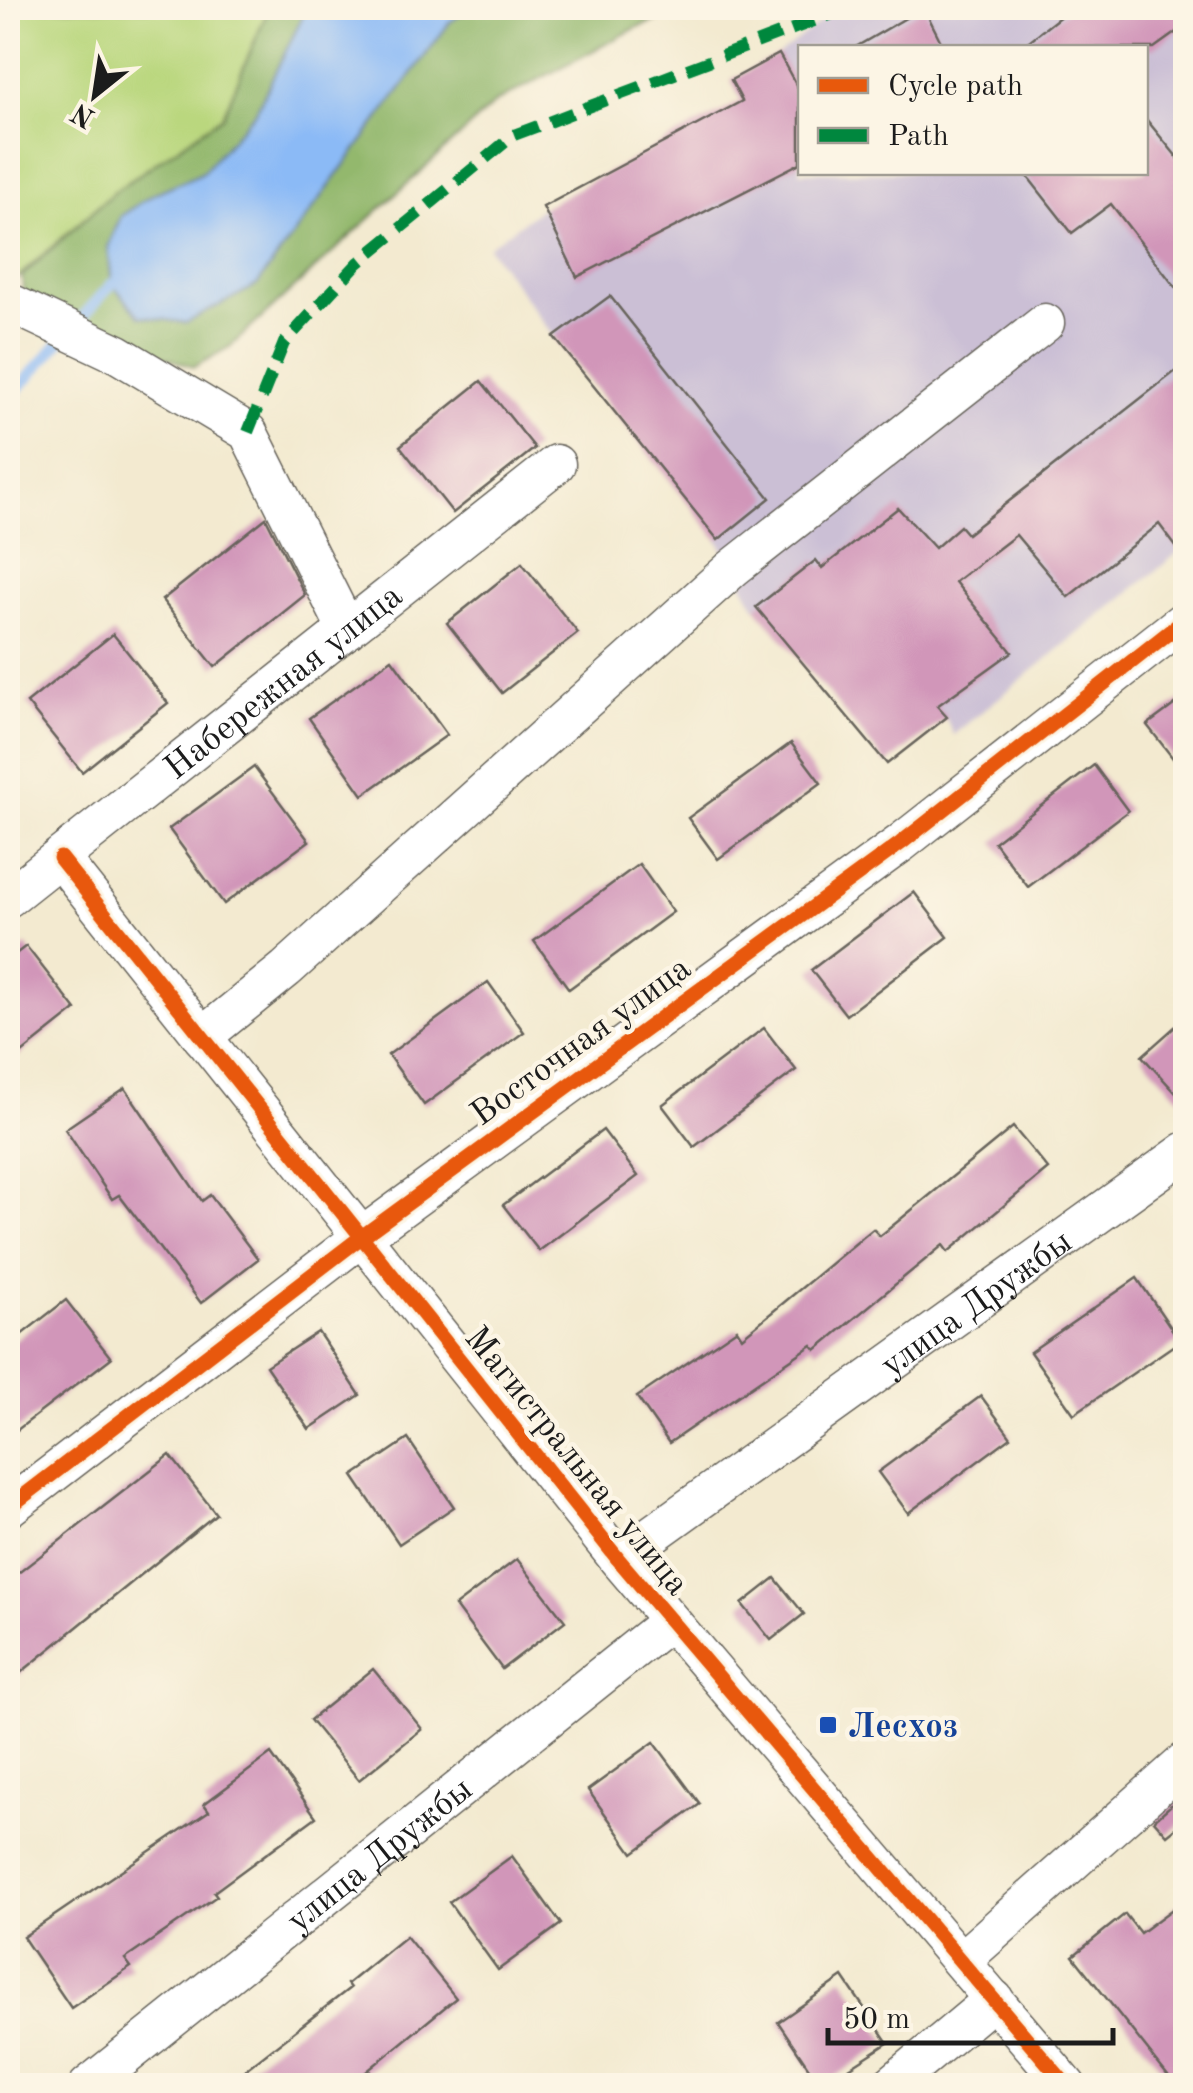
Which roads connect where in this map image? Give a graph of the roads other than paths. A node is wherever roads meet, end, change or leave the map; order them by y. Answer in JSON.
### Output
{"nodes":[{"id":1,"x":8,"y":302,"type":"edge"},
{"id":2,"x":1045,"y":323,"type":"dead end"},
{"id":3,"x":556,"y":464,"type":"dead end"},
{"id":4,"x":1186,"y":619,"type":"edge"},
{"id":5,"x":347,"y":630,"type":"junction"},
{"id":6,"x":60,"y":858,"type":"junction"},
{"id":7,"x":8,"y":898,"type":"edge"},
{"id":8,"x":202,"y":1037,"type":"junction"},
{"id":9,"x":1186,"y":1151,"type":"edge"},
{"id":10,"x":360,"y":1238,"type":"junction"},
{"id":11,"x":8,"y":1508,"type":"edge"},
{"id":12,"x":618,"y":1558,"type":"junction"},
{"id":13,"x":670,"y":1621,"type":"junction"},
{"id":14,"x":1186,"y":1761,"type":"edge"},
{"id":15,"x":962,"y":1960,"type":"junction"},
{"id":16,"x":994,"y":2000,"type":"junction"},
{"id":17,"x":88,"y":2086,"type":"edge"},
{"id":18,"x":890,"y":2086,"type":"edge"},
{"id":19,"x":1067,"y":2086,"type":"edge"}],
"edges":[{"from":1,"to":5,"type":"street"},
{"from":2,"to":8,"type":"street"},
{"from":3,"to":5,"type":"street","name":"Набережная улица"},
{"from":4,"to":10,"type":"street","name":"Восточная улица"},
{"from":5,"to":6,"type":"street","name":"Набережная улица"},
{"from":6,"to":7,"type":"street","name":"Набережная улица"},
{"from":6,"to":8,"type":"street","name":"Магистральная улица"},
{"from":8,"to":10,"type":"street","name":"Магистральная улица"},
{"from":9,"to":12,"type":"street","name":"улица Дружбы"},
{"from":10,"to":11,"type":"street","name":"Восточная улица"},
{"from":10,"to":12,"type":"street","name":"Магистральная улица"},
{"from":12,"to":13,"type":"street","name":"Магистральная улица"},
{"from":13,"to":15,"type":"street","name":"Магистральная улица"},
{"from":13,"to":17,"type":"street","name":"улица Дружбы"},
{"from":14,"to":15,"type":"street"},
{"from":15,"to":16,"type":"street","name":"Магистральная улица"},
{"from":16,"to":18,"type":"street"},
{"from":16,"to":19,"type":"street","name":"Магистральная улица"}]}
